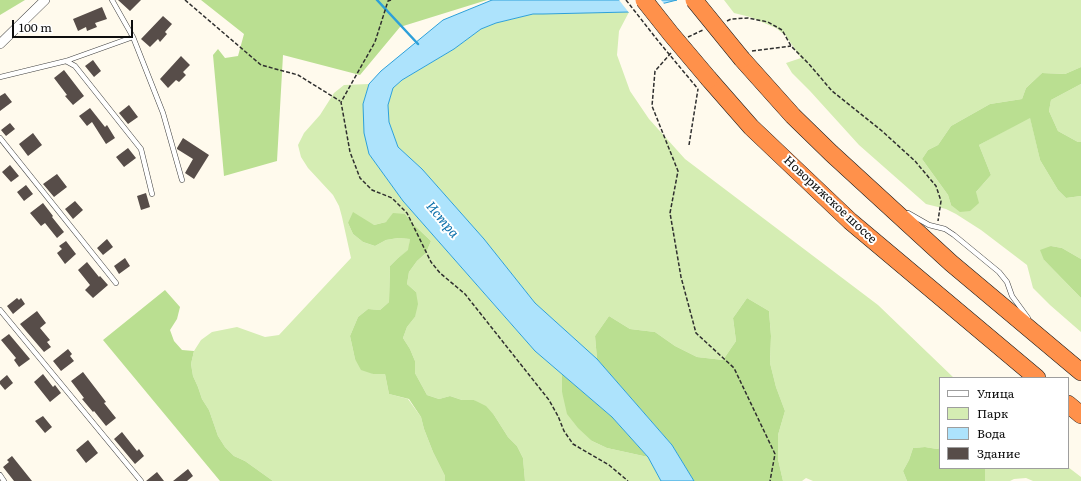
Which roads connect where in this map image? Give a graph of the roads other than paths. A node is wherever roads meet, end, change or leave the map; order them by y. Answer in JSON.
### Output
{"nodes":[{"id":1,"x":45,"y":0,"type":"edge"},
{"id":2,"x":112,"y":0,"type":"edge"},
{"id":3,"x":644,"y":0,"type":"edge"},
{"id":4,"x":694,"y":0,"type":"edge"},
{"id":5,"x":133,"y":37,"type":"junction"},
{"id":6,"x":0,"y":44,"type":"edge"},
{"id":7,"x":66,"y":61,"type":"junction"},
{"id":8,"x":0,"y":77,"type":"edge"},
{"id":9,"x":0,"y":138,"type":"edge"},
{"id":10,"x":831,"y":153,"type":"junction"},
{"id":11,"x":182,"y":180,"type":"dead end"},
{"id":12,"x":152,"y":194,"type":"dead end"},
{"id":13,"x":887,"y":198,"type":"dead end"},
{"id":14,"x":906,"y":211,"type":"dead end"},
{"id":15,"x":116,"y":283,"type":"dead end"},
{"id":16,"x":0,"y":310,"type":"edge"},
{"id":17,"x":1031,"y":321,"type":"dead end"},
{"id":18,"x":1036,"y":327,"type":"dead end"},
{"id":19,"x":1081,"y":372,"type":"edge"},
{"id":20,"x":1036,"y":377,"type":"edge"},
{"id":21,"x":1069,"y":405,"type":"edge"},
{"id":22,"x":1081,"y":415,"type":"edge"},
{"id":23,"x":0,"y":475,"type":"edge"},
{"id":24,"x":4,"y":481,"type":"edge"},
{"id":25,"x":141,"y":481,"type":"edge"}],
"edges":[{"from":1,"to":6,"type":"street"},
{"from":2,"to":5,"type":"lane"},
{"from":3,"to":20,"type":"highway","name":"Новорижское шоссе","bridge":true},
{"from":4,"to":10,"type":"highway","bridge":true},
{"from":5,"to":7,"type":"lane"},
{"from":5,"to":11,"type":"lane"},
{"from":7,"to":8,"type":"lane"},
{"from":7,"to":12,"type":"lane"},
{"from":9,"to":15,"type":"lane"},
{"from":10,"to":13,"type":"lane"},
{"from":10,"to":19,"type":"highway"},
{"from":14,"to":17,"type":"lane"},
{"from":16,"to":25,"type":"lane"},
{"from":18,"to":19,"type":"lane"},
{"from":21,"to":22,"type":"highway"},
{"from":23,"to":24,"type":"lane"}]}
